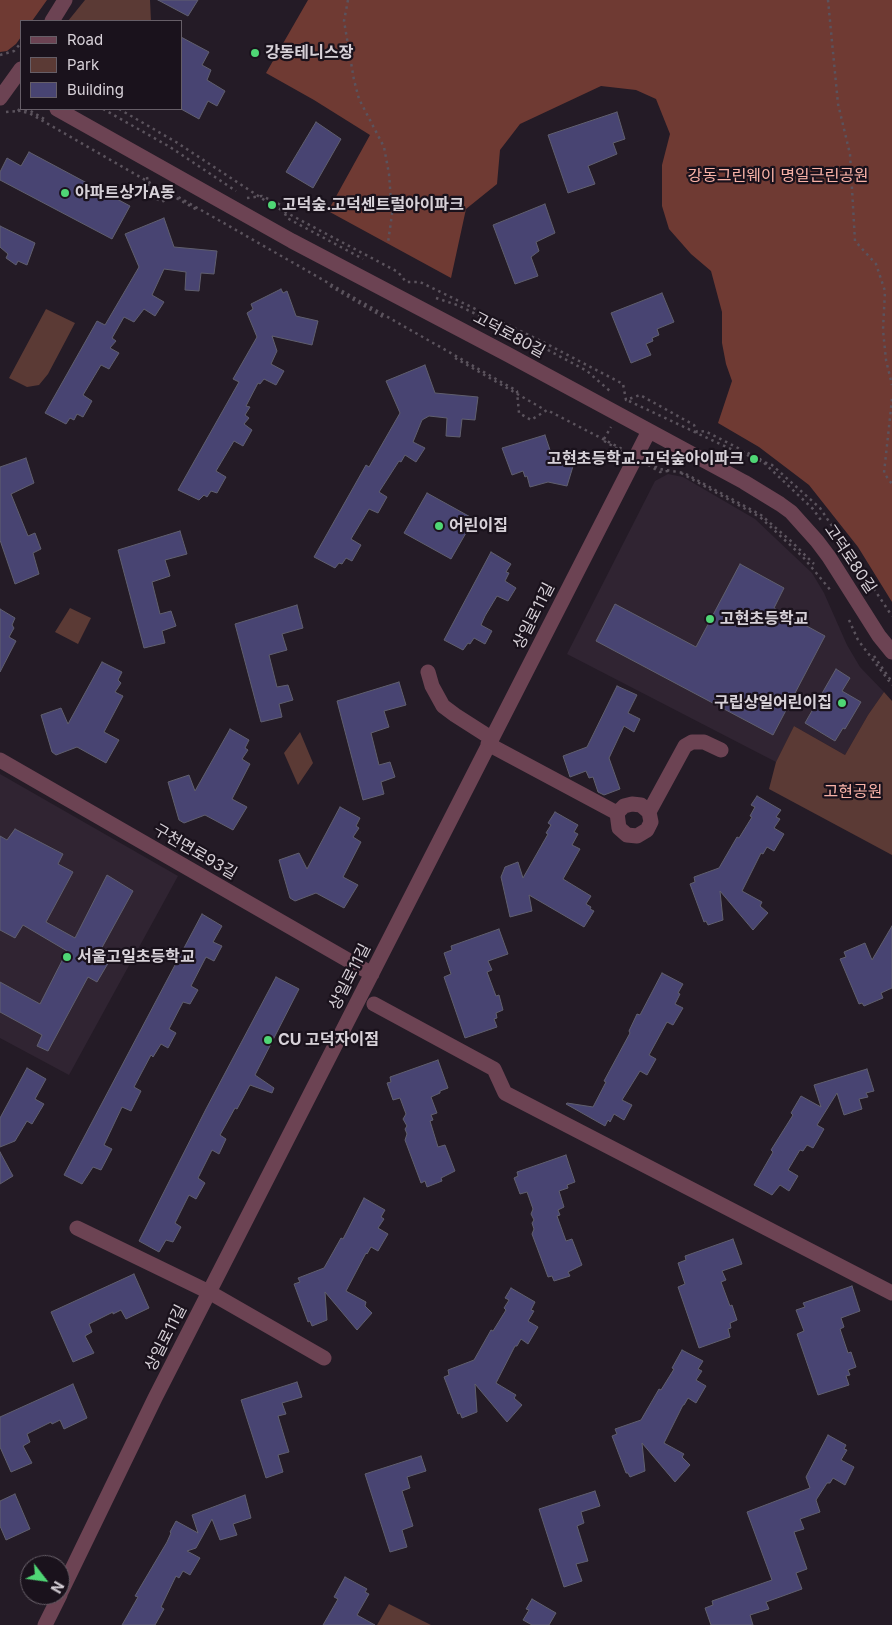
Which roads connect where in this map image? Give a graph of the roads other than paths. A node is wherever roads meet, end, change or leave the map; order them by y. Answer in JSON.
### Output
{"nodes":[{"id":1,"x":65,"y":0,"type":"edge"},
{"id":2,"x":53,"y":20,"type":"edge"},
{"id":3,"x":20,"y":70,"type":"edge"},
{"id":4,"x":11,"y":83,"type":"edge"},
{"id":5,"x":0,"y":98,"type":"edge"},
{"id":6,"x":59,"y":110,"type":"edge"},
{"id":7,"x":649,"y":431,"type":"junction"},
{"id":8,"x":892,"y":652,"type":"edge"},
{"id":9,"x":428,"y":672,"type":"dead end"},
{"id":10,"x":490,"y":741,"type":"junction"},
{"id":11,"x":721,"y":750,"type":"dead end"},
{"id":12,"x":0,"y":760,"type":"edge"},
{"id":13,"x":649,"y":812,"type":"junction"},
{"id":14,"x":617,"y":813,"type":"junction"},
{"id":15,"x":372,"y":974,"type":"junction"},
{"id":16,"x":374,"y":1004,"type":"dead end"},
{"id":17,"x":77,"y":1228,"type":"dead end"},
{"id":18,"x":209,"y":1292,"type":"junction"},
{"id":19,"x":892,"y":1292,"type":"edge"},
{"id":20,"x":324,"y":1358,"type":"dead end"},
{"id":21,"x":70,"y":1574,"type":"edge"},
{"id":22,"x":55,"y":1605,"type":"edge"},
{"id":23,"x":45,"y":1625,"type":"edge"}],
"edges":[{"from":1,"to":2,"type":"street"},
{"from":3,"to":4,"type":"street"},
{"from":4,"to":5,"type":"street"},
{"from":6,"to":7,"type":"street","name":"고덕로80길"},
{"from":7,"to":8,"type":"street","name":"고덕로80길"},
{"from":7,"to":10,"type":"street","name":"상일로11길"},
{"from":9,"to":10,"type":"street"},
{"from":10,"to":14,"type":"street"},
{"from":10,"to":15,"type":"street","name":"상일로11길"},
{"from":11,"to":13,"type":"street"},
{"from":12,"to":15,"type":"street","name":"구천면로93길"},
{"from":13,"to":14,"type":"street"},
{"from":13,"to":14,"type":"street"},
{"from":15,"to":18,"type":"street","name":"상일로11길"},
{"from":16,"to":19,"type":"street"},
{"from":17,"to":18,"type":"street"},
{"from":18,"to":20,"type":"street"},
{"from":18,"to":21,"type":"street","name":"상일로11길"},
{"from":22,"to":23,"type":"street","name":"상일로11길"}]}
